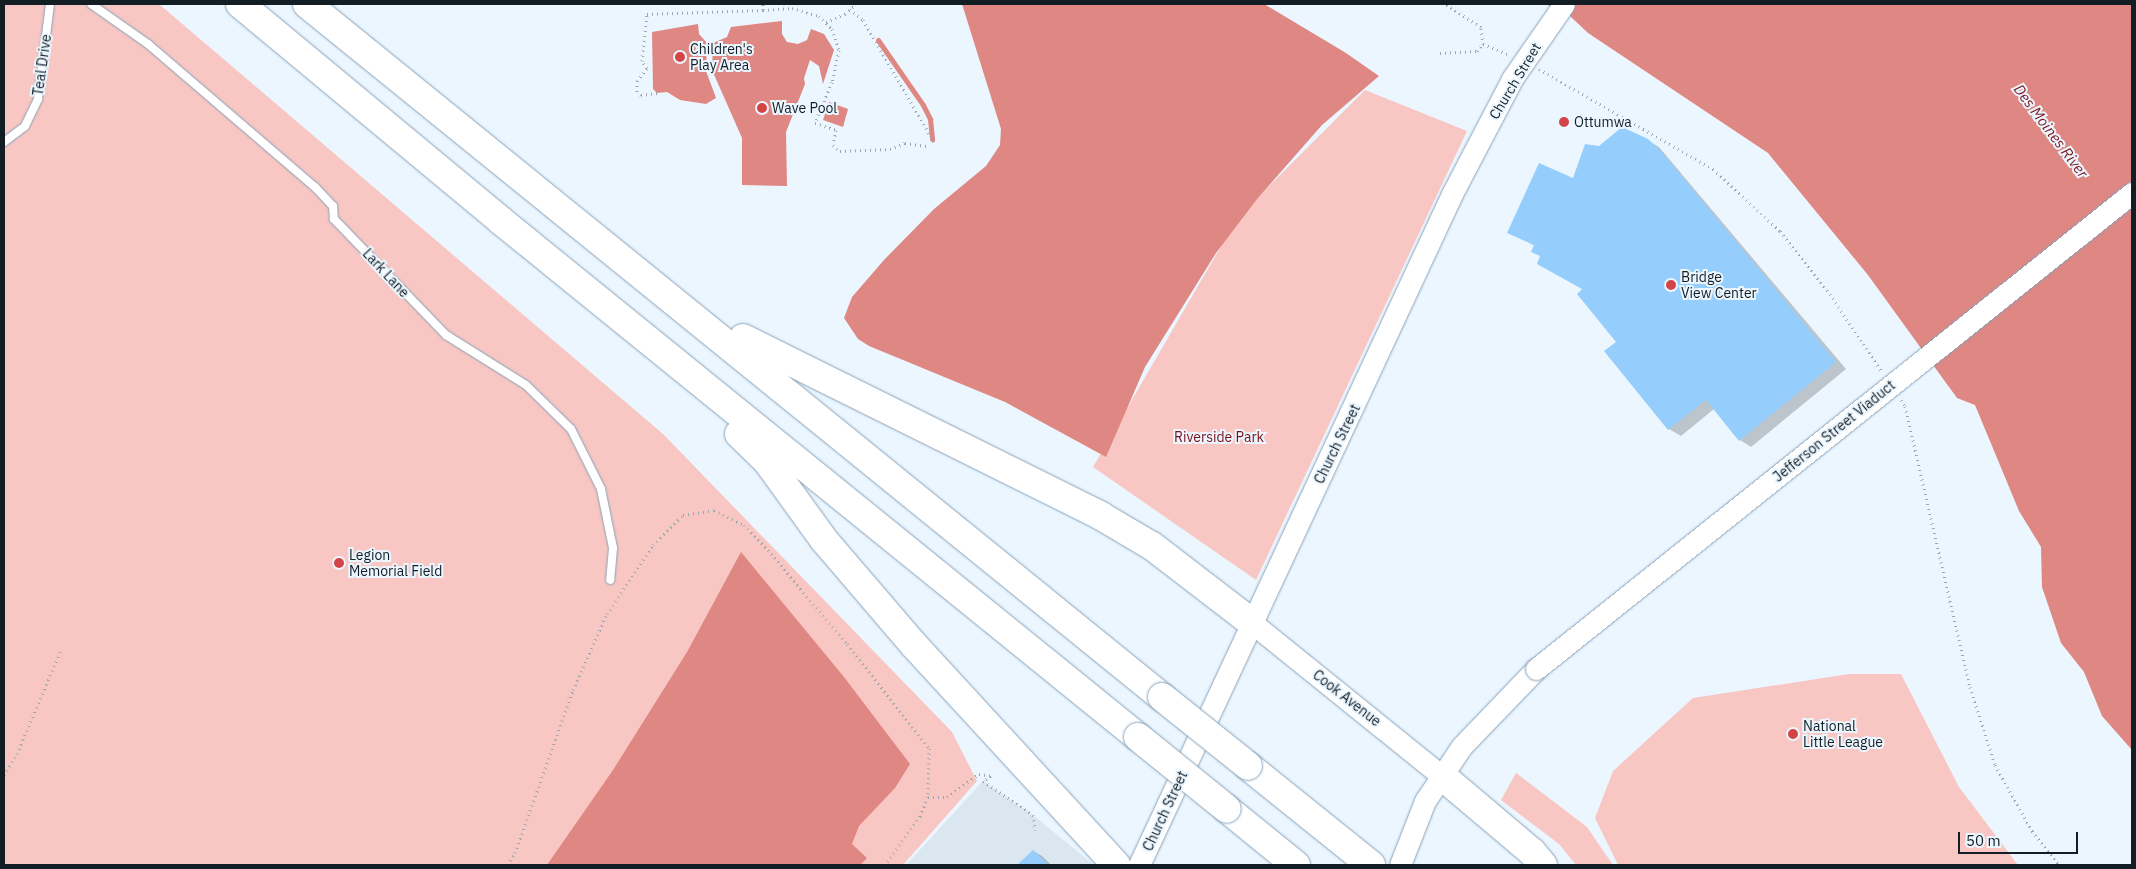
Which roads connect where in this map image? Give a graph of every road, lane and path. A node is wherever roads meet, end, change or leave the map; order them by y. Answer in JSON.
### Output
{"nodes":[{"id":1,"x":50,"y":4,"type":"edge"},
{"id":2,"x":91,"y":4,"type":"edge"},
{"id":3,"x":240,"y":4,"type":"edge"},
{"id":4,"x":308,"y":4,"type":"edge"},
{"id":5,"x":763,"y":4,"type":"edge"},
{"id":6,"x":856,"y":4,"type":"edge"},
{"id":7,"x":1445,"y":4,"type":"edge"},
{"id":8,"x":1564,"y":4,"type":"edge"},
{"id":9,"x":850,"y":9,"type":"junction"},
{"id":10,"x":764,"y":10,"type":"junction"},
{"id":11,"x":826,"y":22,"type":"junction"},
{"id":12,"x":1483,"y":44,"type":"junction"},
{"id":13,"x":1440,"y":53,"type":"dead end"},
{"id":14,"x":1525,"y":61,"type":"junction"},
{"id":15,"x":657,"y":93,"type":"dead end"},
{"id":16,"x":4,"y":142,"type":"edge"},
{"id":17,"x":934,"y":142,"type":"dead end"},
{"id":18,"x":927,"y":146,"type":"dead end"},
{"id":19,"x":2132,"y":193,"type":"edge"},
{"id":20,"x":669,"y":296,"type":"junction"},
{"id":21,"x":630,"y":326,"type":"junction"},
{"id":22,"x":610,"y":580,"type":"dead end"},
{"id":23,"x":1250,"y":622,"type":"junction"},
{"id":24,"x":60,"y":652,"type":"dead end"},
{"id":25,"x":4,"y":775,"type":"edge"},
{"id":26,"x":1442,"y":776,"type":"junction"},
{"id":27,"x":928,"y":797,"type":"junction"},
{"id":28,"x":1035,"y":830,"type":"dead end"},
{"id":29,"x":508,"y":865,"type":"edge"},
{"id":30,"x":885,"y":865,"type":"edge"},
{"id":31,"x":1116,"y":865,"type":"edge"},
{"id":32,"x":1139,"y":865,"type":"edge"},
{"id":33,"x":1296,"y":865,"type":"edge"},
{"id":34,"x":1371,"y":865,"type":"edge"},
{"id":35,"x":1400,"y":865,"type":"edge"},
{"id":36,"x":1543,"y":865,"type":"edge"}],
"edges":[{"from":1,"to":16,"type":"lane","name":"Teal Drive"},
{"from":2,"to":22,"type":"lane","name":"Lark Lane"},
{"from":3,"to":21,"type":"highway"},
{"from":4,"to":20,"type":"highway"},
{"from":5,"to":10,"type":"path"},
{"from":6,"to":9,"type":"path"},
{"from":7,"to":12,"type":"path"},
{"from":8,"to":14,"type":"main road","name":"Church Street"},
{"from":9,"to":11,"type":"path"},
{"from":9,"to":17,"type":"path"},
{"from":10,"to":11,"type":"path"},
{"from":10,"to":15,"type":"path"},
{"from":11,"to":18,"type":"path"},
{"from":12,"to":13,"type":"path"},
{"from":12,"to":14,"type":"path"},
{"from":14,"to":23,"type":"main road","name":"Church Street"},
{"from":19,"to":26,"type":"main road","name":"Jefferson Street Viaduct","bridge":true},
{"from":20,"to":23,"type":"highway"},
{"from":20,"to":34,"type":"highway","bridge":true},
{"from":21,"to":31,"type":"highway"},
{"from":21,"to":33,"type":"highway","bridge":true},
{"from":23,"to":26,"type":"main road","name":"Cook Avenue"},
{"from":23,"to":32,"type":"main road","name":"Church Street"},
{"from":24,"to":25,"type":"path"},
{"from":26,"to":35,"type":"main road","name":"Jefferson Street Viaduct"},
{"from":26,"to":36,"type":"highway"},
{"from":27,"to":28,"type":"path"},
{"from":27,"to":29,"type":"path"},
{"from":27,"to":30,"type":"path"}]}
